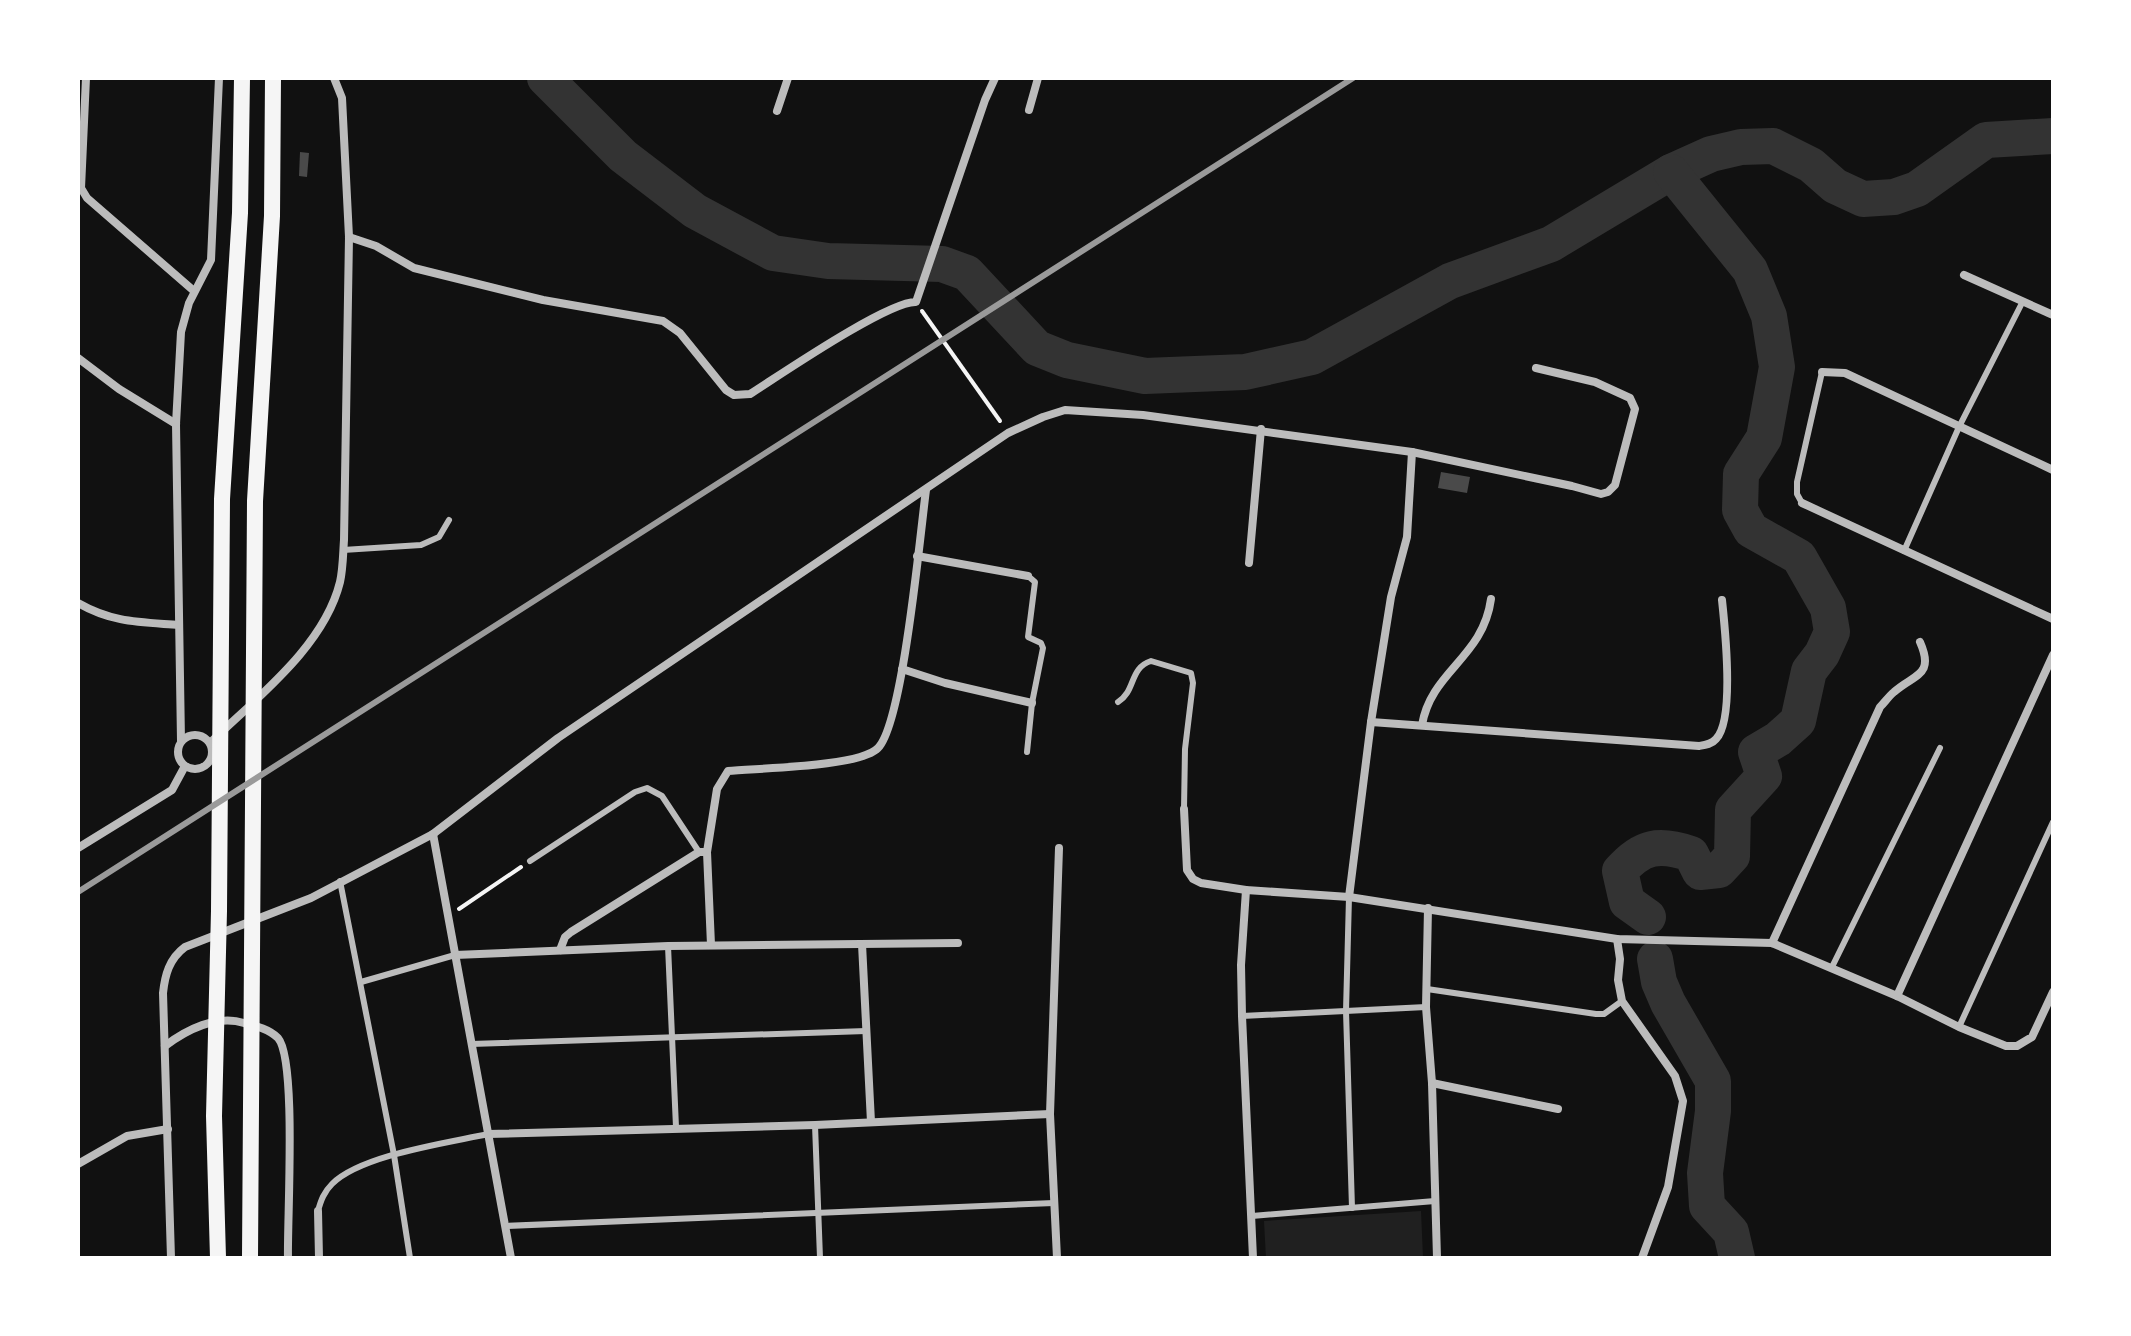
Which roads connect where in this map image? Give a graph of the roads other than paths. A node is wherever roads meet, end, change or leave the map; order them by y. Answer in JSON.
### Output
{"nodes":[{"id":1,"x":86,"y":78,"type":"edge"},
{"id":2,"x":219,"y":78,"type":"edge"},
{"id":3,"x":242,"y":78,"type":"edge"},
{"id":4,"x":273,"y":78,"type":"edge"},
{"id":5,"x":334,"y":78,"type":"edge"},
{"id":6,"x":788,"y":78,"type":"edge"},
{"id":7,"x":995,"y":78,"type":"edge"},
{"id":8,"x":1038,"y":78,"type":"edge"},
{"id":9,"x":1029,"y":110,"type":"dead end"},
{"id":10,"x":777,"y":111,"type":"dead end"},
{"id":11,"x":349,"y":237,"type":"junction"},
{"id":12,"x":1964,"y":275,"type":"dead end"},
{"id":13,"x":194,"y":291,"type":"junction"},
{"id":14,"x":2023,"y":301,"type":"junction"},
{"id":15,"x":2053,"y":315,"type":"edge"},
{"id":16,"x":78,"y":358,"type":"edge"},
{"id":17,"x":1536,"y":368,"type":"dead end"},
{"id":18,"x":1822,"y":372,"type":"joint"},
{"id":19,"x":176,"y":424,"type":"junction"},
{"id":20,"x":1959,"y":427,"type":"junction"},
{"id":21,"x":1261,"y":429,"type":"junction"},
{"id":22,"x":1412,"y":452,"type":"junction"},
{"id":23,"x":2053,"y":470,"type":"edge"},
{"id":24,"x":926,"y":490,"type":"junction"},
{"id":25,"x":1802,"y":503,"type":"joint"},
{"id":26,"x":449,"y":520,"type":"dead end"},
{"id":27,"x":343,"y":550,"type":"junction"},
{"id":28,"x":1904,"y":551,"type":"junction"},
{"id":29,"x":917,"y":556,"type":"junction"},
{"id":30,"x":1249,"y":563,"type":"dead end"},
{"id":31,"x":1028,"y":576,"type":"joint"},
{"id":32,"x":1491,"y":599,"type":"dead end"},
{"id":33,"x":1722,"y":600,"type":"dead end"},
{"id":34,"x":78,"y":603,"type":"edge"},
{"id":35,"x":2053,"y":619,"type":"edge"},
{"id":36,"x":179,"y":625,"type":"junction"},
{"id":37,"x":1920,"y":642,"type":"dead end"},
{"id":38,"x":2053,"y":655,"type":"edge"},
{"id":39,"x":902,"y":669,"type":"junction"},
{"id":40,"x":1118,"y":702,"type":"dead end"},
{"id":41,"x":1032,"y":703,"type":"junction"},
{"id":42,"x":1371,"y":722,"type":"junction"},
{"id":43,"x":1422,"y":725,"type":"junction"},
{"id":44,"x":181,"y":741,"type":"junction"},
{"id":45,"x":210,"y":743,"type":"junction"},
{"id":46,"x":1940,"y":748,"type":"dead end"},
{"id":47,"x":1027,"y":752,"type":"dead end"},
{"id":48,"x":185,"y":766,"type":"junction"},
{"id":49,"x":1184,"y":809,"type":"joint"},
{"id":50,"x":2053,"y":822,"type":"edge"},
{"id":51,"x":433,"y":834,"type":"junction"},
{"id":52,"x":78,"y":848,"type":"edge"},
{"id":53,"x":1059,"y":848,"type":"dead end"},
{"id":54,"x":703,"y":852,"type":"junction"},
{"id":55,"x":530,"y":861,"type":"road end"},
{"id":56,"x":340,"y":881,"type":"junction"},
{"id":57,"x":1246,"y":890,"type":"junction"},
{"id":58,"x":1349,"y":897,"type":"junction"},
{"id":59,"x":1428,"y":908,"type":"junction"},
{"id":60,"x":1617,"y":939,"type":"junction"},
{"id":61,"x":958,"y":943,"type":"dead end"},
{"id":62,"x":1772,"y":943,"type":"junction"},
{"id":63,"x":862,"y":944,"type":"junction"},
{"id":64,"x":711,"y":945,"type":"junction"},
{"id":65,"x":668,"y":946,"type":"junction"},
{"id":66,"x":560,"y":950,"type":"junction"},
{"id":67,"x":455,"y":955,"type":"junction"},
{"id":68,"x":1832,"y":967,"type":"junction"},
{"id":69,"x":361,"y":982,"type":"junction"},
{"id":70,"x":1427,"y":989,"type":"junction"},
{"id":71,"x":2053,"y":992,"type":"edge"},
{"id":72,"x":1897,"y":996,"type":"junction"},
{"id":73,"x":1622,"y":1001,"type":"junction"},
{"id":74,"x":1426,"y":1007,"type":"junction"},
{"id":75,"x":1346,"y":1011,"type":"junction"},
{"id":76,"x":1242,"y":1016,"type":"junction"},
{"id":77,"x":1959,"y":1027,"type":"junction"},
{"id":78,"x":866,"y":1031,"type":"junction"},
{"id":79,"x":672,"y":1038,"type":"junction"},
{"id":80,"x":471,"y":1044,"type":"junction"},
{"id":81,"x":165,"y":1046,"type":"junction"},
{"id":82,"x":1432,"y":1083,"type":"junction"},
{"id":83,"x":1558,"y":1109,"type":"dead end"},
{"id":84,"x":1050,"y":1114,"type":"junction"},
{"id":85,"x":871,"y":1122,"type":"junction"},
{"id":86,"x":815,"y":1125,"type":"junction"},
{"id":87,"x":676,"y":1127,"type":"junction"},
{"id":88,"x":168,"y":1129,"type":"junction"},
{"id":89,"x":488,"y":1134,"type":"junction"},
{"id":90,"x":394,"y":1155,"type":"junction"},
{"id":91,"x":78,"y":1164,"type":"edge"},
{"id":92,"x":1435,"y":1201,"type":"junction"},
{"id":93,"x":1054,"y":1203,"type":"junction"},
{"id":94,"x":1352,"y":1208,"type":"junction"},
{"id":95,"x":318,"y":1211,"type":"joint"},
{"id":96,"x":818,"y":1213,"type":"junction"},
{"id":97,"x":1252,"y":1216,"type":"junction"},
{"id":98,"x":505,"y":1226,"type":"junction"},
{"id":99,"x":171,"y":1258,"type":"edge"},
{"id":100,"x":218,"y":1258,"type":"edge"},
{"id":101,"x":250,"y":1258,"type":"edge"},
{"id":102,"x":288,"y":1258,"type":"edge"},
{"id":103,"x":319,"y":1258,"type":"edge"},
{"id":104,"x":410,"y":1258,"type":"edge"},
{"id":105,"x":511,"y":1258,"type":"edge"},
{"id":106,"x":820,"y":1258,"type":"edge"},
{"id":107,"x":1057,"y":1258,"type":"edge"},
{"id":108,"x":1253,"y":1258,"type":"edge"},
{"id":109,"x":1437,"y":1258,"type":"edge"},
{"id":110,"x":1642,"y":1258,"type":"edge"}],
"edges":[{"from":1,"to":13,"type":"street"},
{"from":2,"to":13,"type":"street"},
{"from":3,"to":100,"type":"main road"},
{"from":4,"to":101,"type":"main road"},
{"from":5,"to":11,"type":"street"},
{"from":6,"to":10,"type":"street"},
{"from":7,"to":11,"type":"street"},
{"from":8,"to":9,"type":"street"},
{"from":11,"to":27,"type":"street"},
{"from":12,"to":14,"type":"street"},
{"from":13,"to":19,"type":"street"},
{"from":14,"to":15,"type":"street"},
{"from":14,"to":20,"type":"lane"},
{"from":16,"to":19,"type":"street"},
{"from":17,"to":22,"type":"street"},
{"from":18,"to":20,"type":"street"},
{"from":18,"to":25,"type":"lane"},
{"from":19,"to":36,"type":"street"},
{"from":20,"to":23,"type":"street"},
{"from":20,"to":28,"type":"lane"},
{"from":21,"to":22,"type":"street"},
{"from":21,"to":24,"type":"street"},
{"from":21,"to":30,"type":"street"},
{"from":22,"to":42,"type":"street"},
{"from":24,"to":29,"type":"street"},
{"from":24,"to":51,"type":"street"},
{"from":25,"to":28,"type":"street"},
{"from":26,"to":27,"type":"lane"},
{"from":27,"to":45,"type":"street"},
{"from":28,"to":35,"type":"street"},
{"from":29,"to":31,"type":"street"},
{"from":29,"to":39,"type":"street"},
{"from":31,"to":41,"type":"lane"},
{"from":32,"to":43,"type":"street"},
{"from":33,"to":43,"type":"street"},
{"from":34,"to":36,"type":"street"},
{"from":36,"to":44,"type":"street"},
{"from":37,"to":62,"type":"street"},
{"from":38,"to":72,"type":"street"},
{"from":39,"to":41,"type":"street"},
{"from":39,"to":54,"type":"street"},
{"from":40,"to":49,"type":"lane"},
{"from":41,"to":47,"type":"lane"},
{"from":42,"to":43,"type":"street"},
{"from":42,"to":58,"type":"street"},
{"from":44,"to":45,"type":"street"},
{"from":44,"to":48,"type":"street"},
{"from":45,"to":48,"type":"street"},
{"from":46,"to":68,"type":"lane"},
{"from":48,"to":52,"type":"street"},
{"from":49,"to":57,"type":"street"},
{"from":50,"to":77,"type":"lane"},
{"from":51,"to":56,"type":"street"},
{"from":51,"to":67,"type":"street"},
{"from":53,"to":84,"type":"street"},
{"from":54,"to":55,"type":"lane"},
{"from":54,"to":64,"type":"street"},
{"from":54,"to":66,"type":"street"},
{"from":56,"to":69,"type":"lane"},
{"from":56,"to":81,"type":"street"},
{"from":57,"to":58,"type":"street"},
{"from":57,"to":76,"type":"street"},
{"from":58,"to":59,"type":"street"},
{"from":58,"to":75,"type":"lane"},
{"from":59,"to":60,"type":"street"},
{"from":59,"to":70,"type":"street"},
{"from":60,"to":62,"type":"street"},
{"from":60,"to":73,"type":"street"},
{"from":61,"to":63,"type":"street"},
{"from":62,"to":68,"type":"street"},
{"from":63,"to":64,"type":"street"},
{"from":63,"to":78,"type":"street"},
{"from":64,"to":65,"type":"street"},
{"from":65,"to":66,"type":"street"},
{"from":65,"to":79,"type":"lane"},
{"from":66,"to":67,"type":"street"},
{"from":67,"to":69,"type":"lane"},
{"from":67,"to":80,"type":"street"},
{"from":68,"to":72,"type":"street"},
{"from":69,"to":90,"type":"lane"},
{"from":70,"to":73,"type":"lane"},
{"from":70,"to":74,"type":"street"},
{"from":71,"to":77,"type":"street"},
{"from":72,"to":77,"type":"street"},
{"from":73,"to":110,"type":"street"},
{"from":74,"to":75,"type":"lane"},
{"from":74,"to":82,"type":"street"},
{"from":75,"to":76,"type":"lane"},
{"from":75,"to":94,"type":"lane"},
{"from":76,"to":97,"type":"street"},
{"from":78,"to":79,"type":"lane"},
{"from":78,"to":85,"type":"street"},
{"from":79,"to":80,"type":"lane"},
{"from":79,"to":87,"type":"lane"},
{"from":80,"to":89,"type":"street"},
{"from":81,"to":88,"type":"street"},
{"from":81,"to":102,"type":"street"},
{"from":82,"to":83,"type":"street"},
{"from":82,"to":92,"type":"street"},
{"from":84,"to":85,"type":"street"},
{"from":84,"to":93,"type":"street"},
{"from":85,"to":86,"type":"street"},
{"from":86,"to":87,"type":"street"},
{"from":86,"to":96,"type":"lane"},
{"from":87,"to":89,"type":"street"},
{"from":88,"to":91,"type":"street"},
{"from":88,"to":99,"type":"street"},
{"from":89,"to":90,"type":"lane"},
{"from":89,"to":98,"type":"street"},
{"from":90,"to":95,"type":"lane"},
{"from":90,"to":104,"type":"lane"},
{"from":92,"to":94,"type":"lane"},
{"from":92,"to":109,"type":"street"},
{"from":93,"to":96,"type":"lane"},
{"from":93,"to":107,"type":"street"},
{"from":94,"to":97,"type":"lane"},
{"from":95,"to":103,"type":"street"},
{"from":96,"to":98,"type":"lane"},
{"from":96,"to":106,"type":"lane"},
{"from":97,"to":108,"type":"street"},
{"from":98,"to":105,"type":"street"}]}
